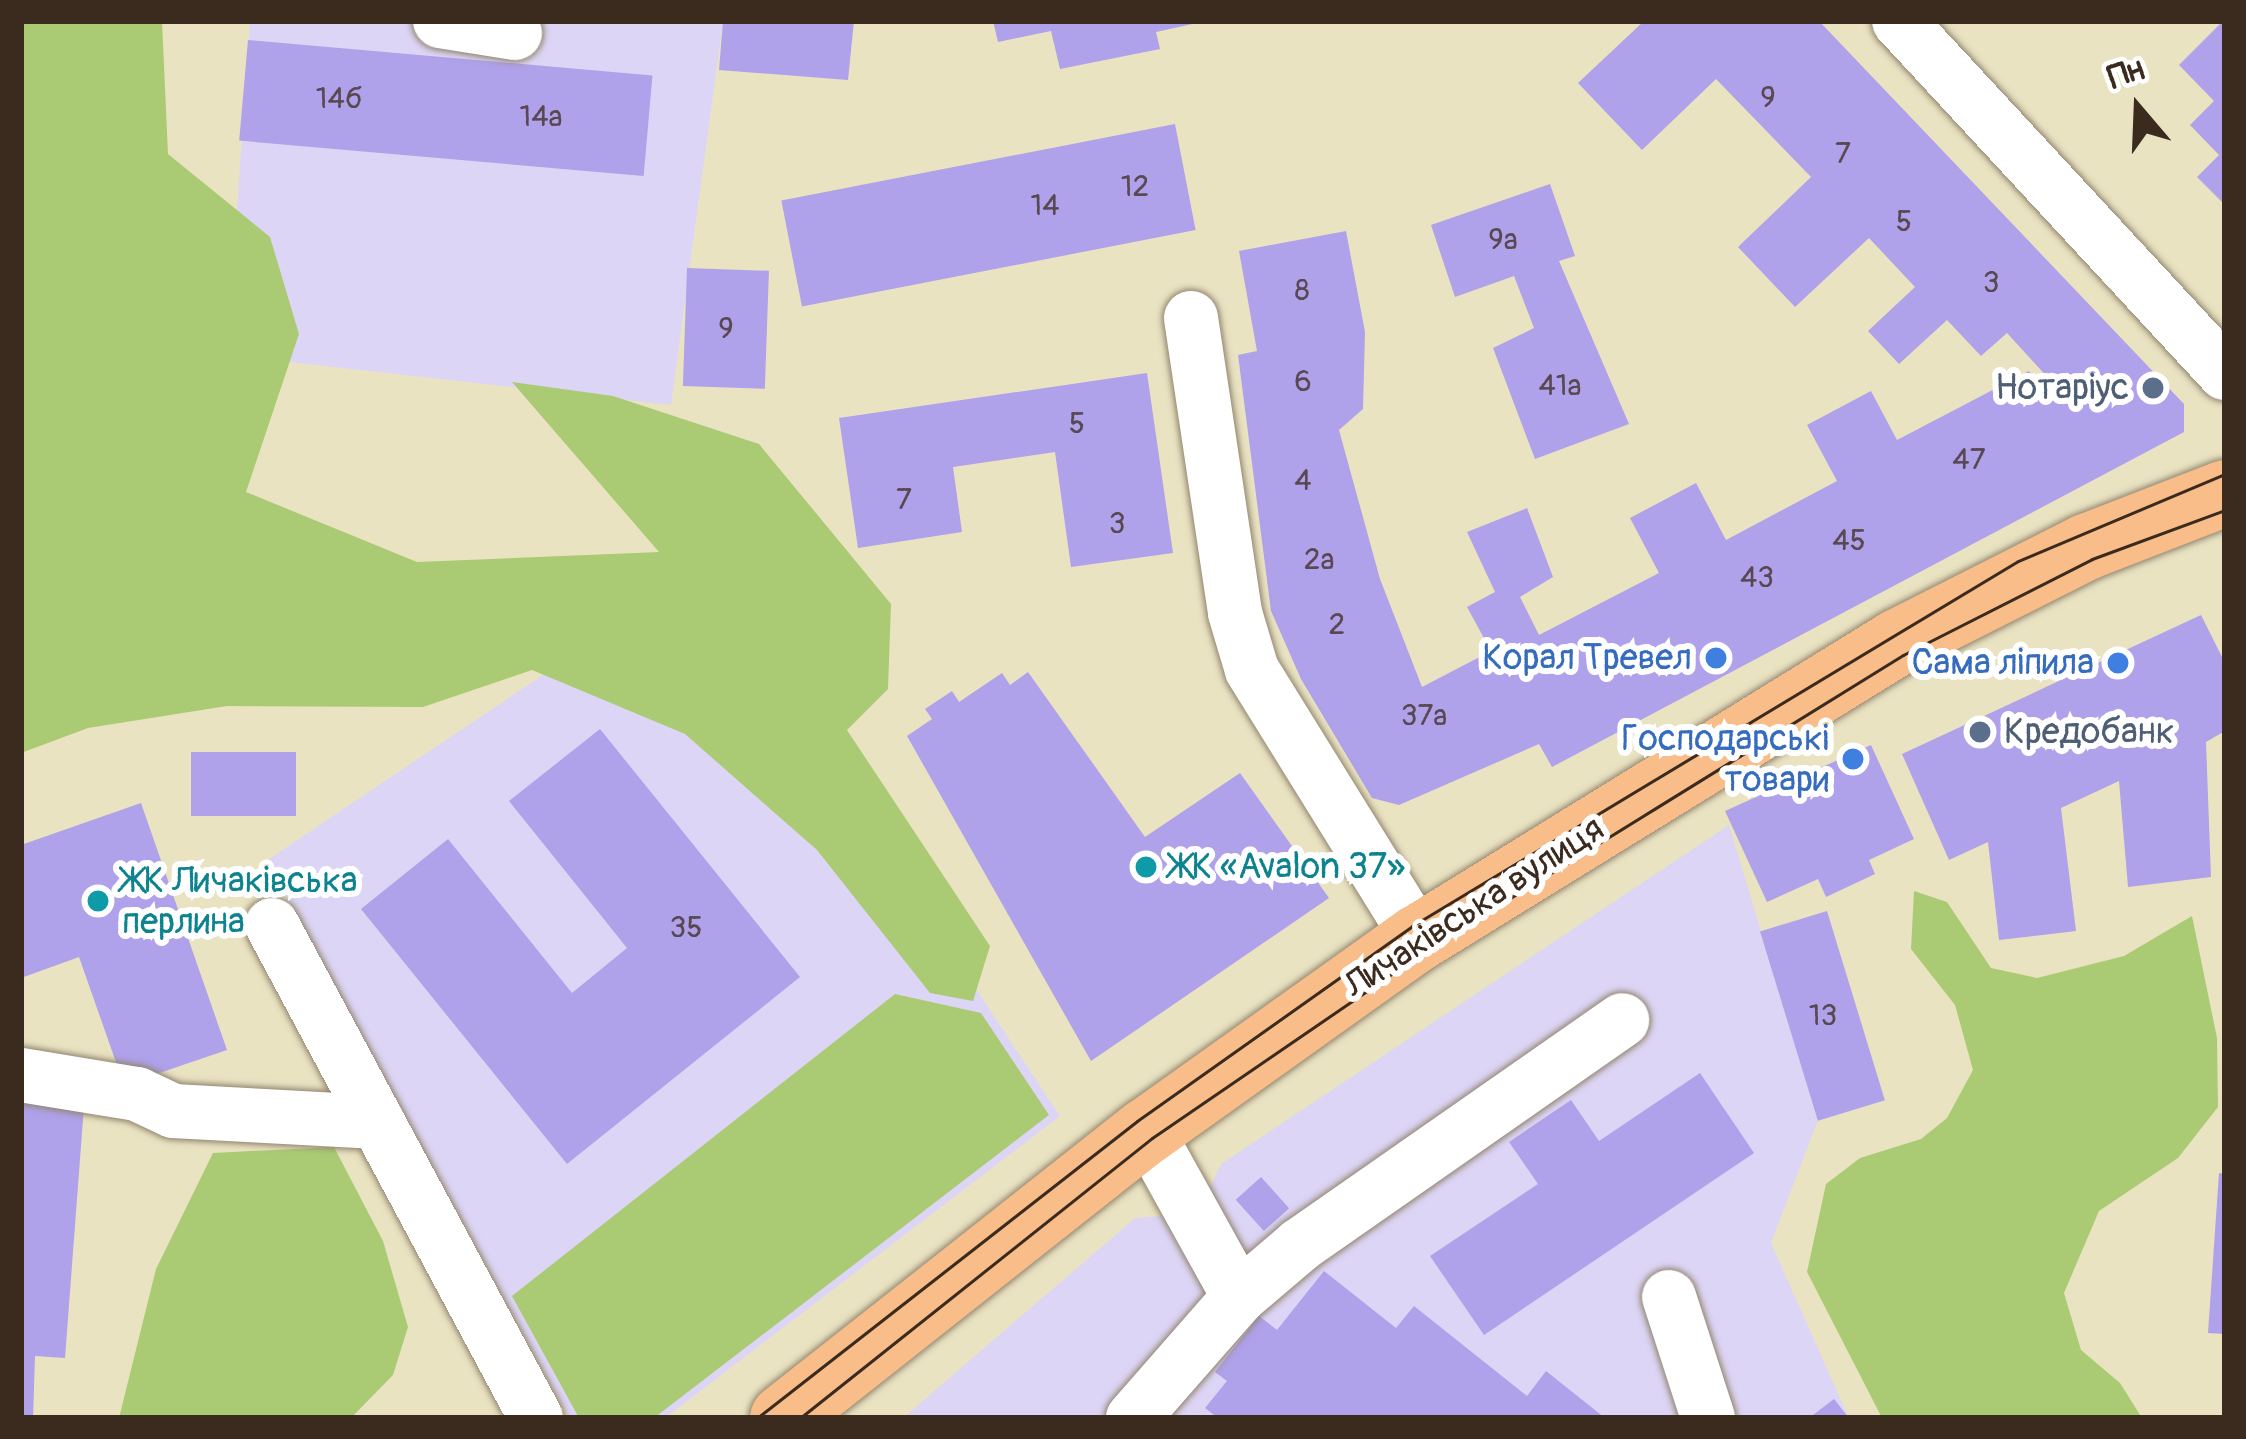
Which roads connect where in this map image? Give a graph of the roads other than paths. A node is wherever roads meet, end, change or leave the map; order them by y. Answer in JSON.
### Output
{"nodes":[{"id":1,"x":440,"y":21,"type":"edge"},
{"id":2,"x":1900,"y":21,"type":"edge"},
{"id":3,"x":515,"y":33,"type":"dead end"},
{"id":4,"x":1192,"y":318,"type":"dead end"},
{"id":5,"x":2225,"y":373,"type":"edge"},
{"id":6,"x":2225,"y":493,"type":"edge"},
{"id":7,"x":272,"y":925,"type":"dead end"},
{"id":8,"x":1418,"y":938,"type":"junction"},
{"id":9,"x":1622,"y":1020,"type":"dead end"},
{"id":10,"x":21,"y":1075,"type":"edge"},
{"id":11,"x":378,"y":1122,"type":"junction"},
{"id":12,"x":1147,"y":1131,"type":"junction"},
{"id":13,"x":1239,"y":1297,"type":"junction"},
{"id":14,"x":1669,"y":1297,"type":"dead end"},
{"id":15,"x":536,"y":1418,"type":"edge"},
{"id":16,"x":782,"y":1418,"type":"edge"},
{"id":17,"x":1133,"y":1418,"type":"edge"},
{"id":18,"x":1708,"y":1418,"type":"edge"}],
"edges":[{"from":1,"to":3,"type":"street"},
{"from":2,"to":5,"type":"street"},
{"from":4,"to":8,"type":"street"},
{"from":6,"to":8,"type":"main road","name":"Личаківська вулиця"},
{"from":7,"to":11,"type":"street"},
{"from":8,"to":12,"type":"main road","name":"Личаківська вулиця"},
{"from":9,"to":13,"type":"street"},
{"from":10,"to":11,"type":"street"},
{"from":11,"to":15,"type":"street"},
{"from":12,"to":13,"type":"street"},
{"from":12,"to":16,"type":"main road","name":"Личаківська вулиця"},
{"from":13,"to":17,"type":"street"},
{"from":14,"to":18,"type":"street"}]}
